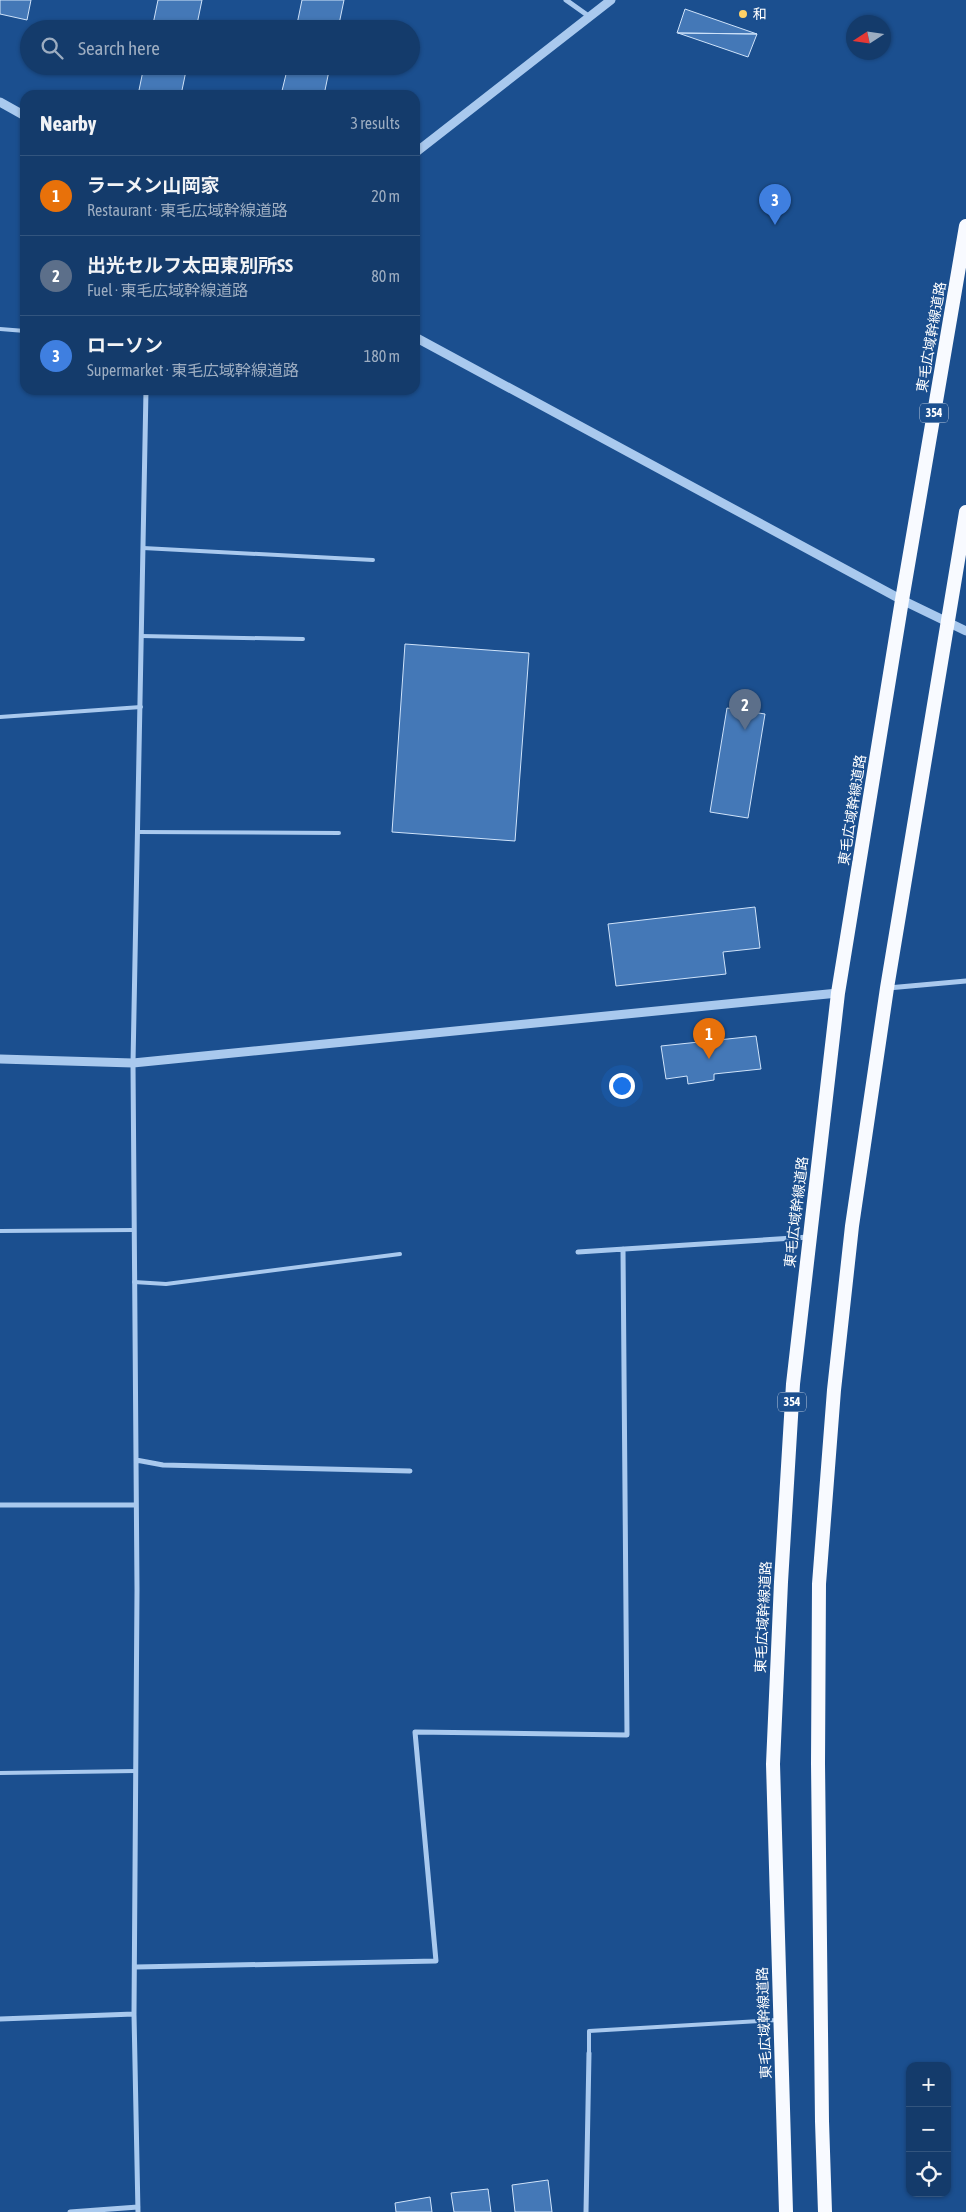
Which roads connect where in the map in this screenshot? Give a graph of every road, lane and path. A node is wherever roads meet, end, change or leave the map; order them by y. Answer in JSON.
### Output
{"nodes":[{"id":1,"x":566,"y":0,"type":"edge"},
{"id":2,"x":611,"y":0,"type":"edge"},
{"id":3,"x":590,"y":17,"type":"junction"},
{"id":4,"x":0,"y":102,"type":"edge"},
{"id":5,"x":20,"y":113,"type":"edge"},
{"id":6,"x":420,"y":149,"type":"edge"},
{"id":7,"x":966,"y":226,"type":"edge"},
{"id":8,"x":0,"y":329,"type":"edge"},
{"id":9,"x":20,"y":331,"type":"edge"},
{"id":10,"x":420,"y":340,"type":"edge"},
{"id":11,"x":146,"y":395,"type":"edge"},
{"id":12,"x":966,"y":512,"type":"edge"},
{"id":13,"x":143,"y":548,"type":"junction"},
{"id":14,"x":373,"y":560,"type":"dead end"},
{"id":15,"x":902,"y":600,"type":"junction"},
{"id":16,"x":947,"y":621,"type":"junction"},
{"id":17,"x":966,"y":631,"type":"edge"},
{"id":18,"x":141,"y":636,"type":"junction"},
{"id":19,"x":303,"y":639,"type":"dead end"},
{"id":20,"x":141,"y":707,"type":"junction"},
{"id":21,"x":0,"y":717,"type":"edge"},
{"id":22,"x":137,"y":832,"type":"junction"},
{"id":23,"x":339,"y":833,"type":"dead end"},
{"id":24,"x":966,"y":981,"type":"edge"},
{"id":25,"x":887,"y":988,"type":"junction"},
{"id":26,"x":838,"y":993,"type":"junction"},
{"id":27,"x":0,"y":1059,"type":"edge"},
{"id":28,"x":133,"y":1063,"type":"junction"},
{"id":29,"x":134,"y":1230,"type":"junction"},
{"id":30,"x":0,"y":1231,"type":"edge"},
{"id":31,"x":809,"y":1237,"type":"junction"},
{"id":32,"x":624,"y":1249,"type":"junction"},
{"id":33,"x":578,"y":1252,"type":"dead end"},
{"id":34,"x":400,"y":1254,"type":"dead end"},
{"id":35,"x":134,"y":1282,"type":"junction"},
{"id":36,"x":136,"y":1460,"type":"junction"},
{"id":37,"x":410,"y":1471,"type":"dead end"},
{"id":38,"x":0,"y":1505,"type":"edge"},
{"id":39,"x":136,"y":1505,"type":"junction"},
{"id":40,"x":136,"y":1771,"type":"junction"},
{"id":41,"x":0,"y":1773,"type":"edge"},
{"id":42,"x":136,"y":1967,"type":"junction"},
{"id":43,"x":134,"y":2014,"type":"junction"},
{"id":44,"x":0,"y":2019,"type":"edge"},
{"id":45,"x":780,"y":2020,"type":"junction"},
{"id":46,"x":589,"y":2053,"type":"joint"},
{"id":47,"x":138,"y":2210,"type":"edge"},
{"id":48,"x":70,"y":2212,"type":"edge"},
{"id":49,"x":586,"y":2212,"type":"edge"},
{"id":50,"x":786,"y":2212,"type":"edge"},
{"id":51,"x":825,"y":2212,"type":"edge"}],
"edges":[{"from":1,"to":3,"type":"street"},
{"from":2,"to":3,"type":"street"},
{"from":3,"to":6,"type":"street"},
{"from":4,"to":5,"type":"street"},
{"from":7,"to":15,"type":"highway","name":"東毛広域幹線道路","number":"354"},
{"from":8,"to":9,"type":"lane"},
{"from":10,"to":15,"type":"street"},
{"from":11,"to":13,"type":"street"},
{"from":12,"to":16,"type":"highway"},
{"from":13,"to":14,"type":"lane"},
{"from":13,"to":18,"type":"street"},
{"from":15,"to":16,"type":"street"},
{"from":15,"to":26,"type":"highway","name":"東毛広域幹線道路","number":"354"},
{"from":16,"to":17,"type":"street"},
{"from":16,"to":25,"type":"highway"},
{"from":18,"to":19,"type":"lane"},
{"from":18,"to":20,"type":"street"},
{"from":20,"to":21,"type":"lane"},
{"from":20,"to":22,"type":"street"},
{"from":22,"to":23,"type":"lane"},
{"from":22,"to":28,"type":"street"},
{"from":24,"to":25,"type":"street"},
{"from":25,"to":51,"type":"highway"},
{"from":26,"to":28,"type":"street"},
{"from":26,"to":31,"type":"highway","name":"東毛広域幹線道路","number":"354"},
{"from":27,"to":28,"type":"street"},
{"from":28,"to":29,"type":"street"},
{"from":29,"to":30,"type":"lane"},
{"from":29,"to":35,"type":"street"},
{"from":31,"to":32,"type":"street"},
{"from":31,"to":45,"type":"highway","name":"東毛広域幹線道路","number":"354"},
{"from":32,"to":33,"type":"street"},
{"from":32,"to":42,"type":"street"},
{"from":34,"to":35,"type":"lane"},
{"from":35,"to":36,"type":"street"},
{"from":36,"to":37,"type":"street"},
{"from":36,"to":39,"type":"street"},
{"from":38,"to":39,"type":"street"},
{"from":39,"to":40,"type":"street"},
{"from":40,"to":41,"type":"lane"},
{"from":40,"to":42,"type":"street"},
{"from":42,"to":43,"type":"street"},
{"from":43,"to":44,"type":"street"},
{"from":43,"to":47,"type":"street"},
{"from":45,"to":46,"type":"lane"},
{"from":45,"to":50,"type":"highway","name":"東毛広域幹線道路","number":"354"},
{"from":46,"to":49,"type":"street"},
{"from":47,"to":48,"type":"street"}]}
